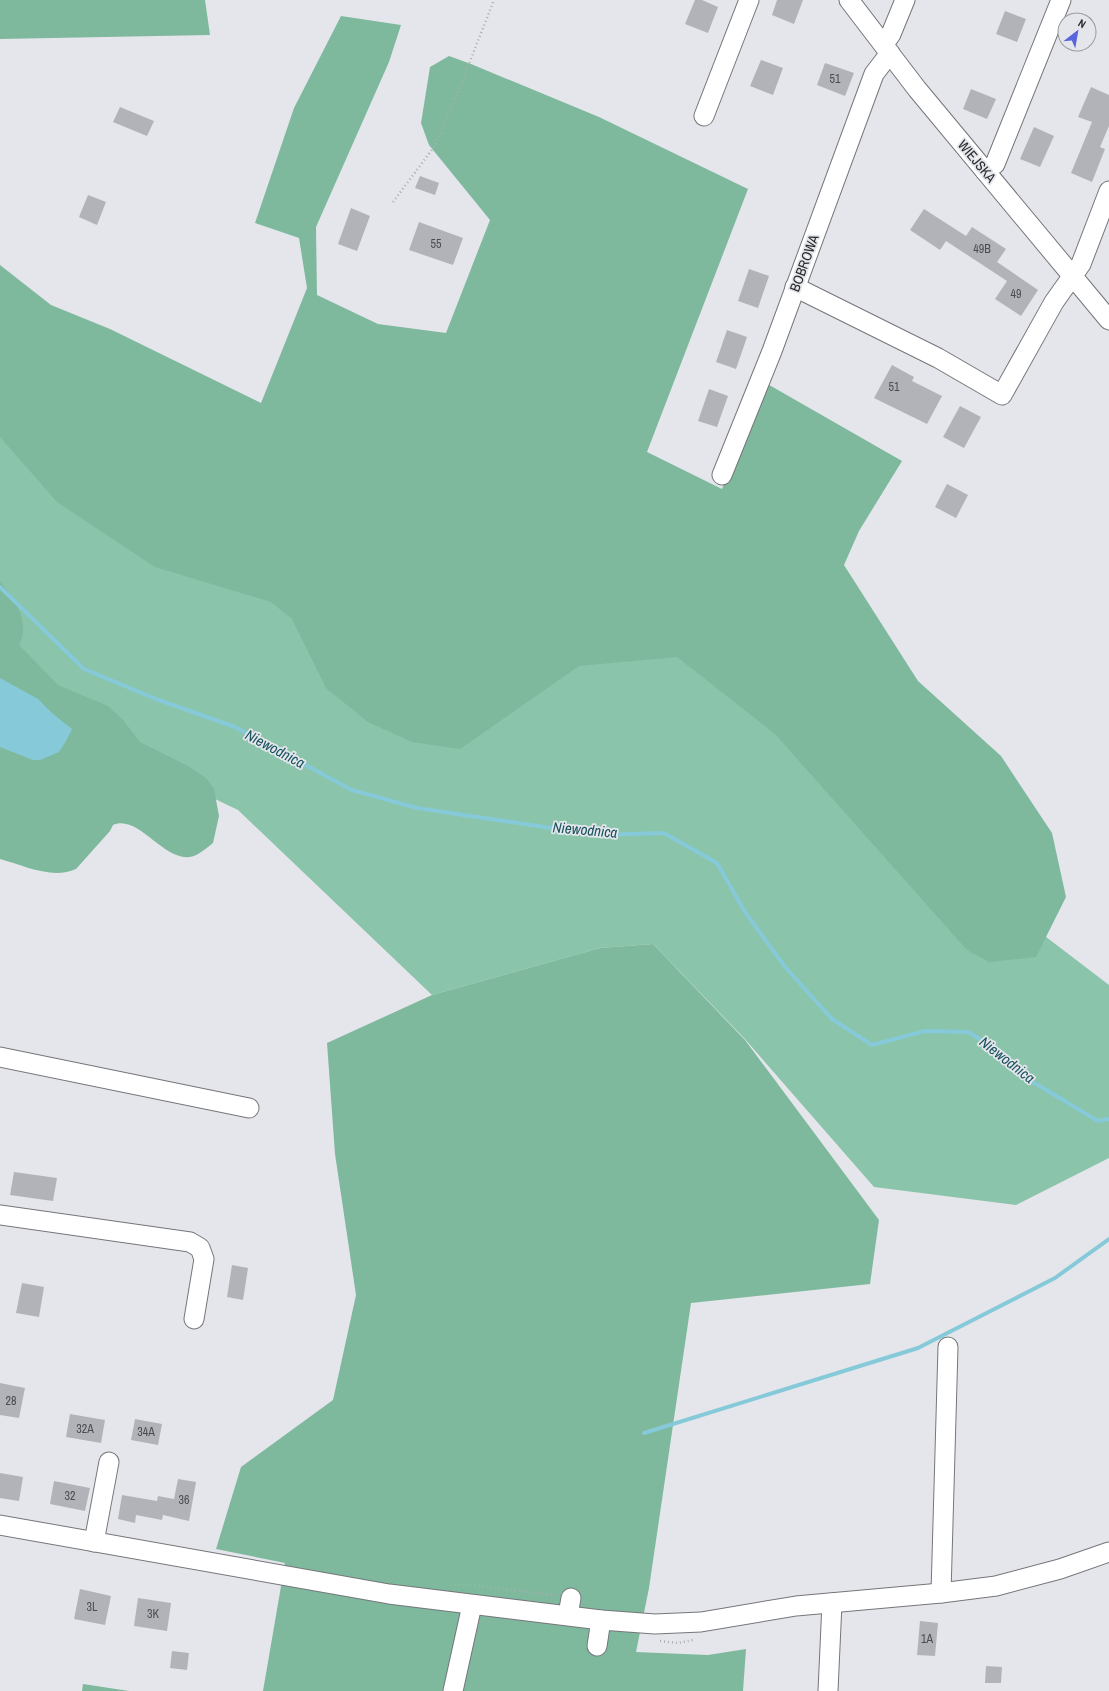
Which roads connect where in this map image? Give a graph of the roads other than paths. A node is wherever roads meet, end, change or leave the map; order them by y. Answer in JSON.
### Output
{"nodes":[{"id":1,"x":749,"y":0,"type":"edge"},
{"id":2,"x":849,"y":0,"type":"edge"},
{"id":3,"x":905,"y":0,"type":"edge"},
{"id":4,"x":1061,"y":0,"type":"edge"},
{"id":5,"x":887,"y":48,"type":"junction"},
{"id":6,"x":704,"y":116,"type":"dead end"},
{"id":7,"x":985,"y":171,"type":"junction"},
{"id":8,"x":1109,"y":191,"type":"edge"},
{"id":9,"x":1073,"y":277,"type":"junction"},
{"id":10,"x":795,"y":287,"type":"junction"},
{"id":11,"x":1109,"y":320,"type":"edge"},
{"id":12,"x":722,"y":476,"type":"dead end"},
{"id":13,"x":0,"y":1057,"type":"edge"},
{"id":14,"x":250,"y":1108,"type":"dead end"},
{"id":15,"x":0,"y":1215,"type":"edge"},
{"id":16,"x":194,"y":1319,"type":"dead end"},
{"id":17,"x":948,"y":1347,"type":"dead end"},
{"id":18,"x":109,"y":1462,"type":"dead end"},
{"id":19,"x":0,"y":1525,"type":"edge"},
{"id":20,"x":94,"y":1542,"type":"junction"},
{"id":21,"x":1109,"y":1552,"type":"edge"},
{"id":22,"x":941,"y":1593,"type":"junction"},
{"id":23,"x":832,"y":1603,"type":"junction"},
{"id":24,"x":472,"y":1605,"type":"junction"},
{"id":25,"x":601,"y":1620,"type":"junction"},
{"id":26,"x":597,"y":1646,"type":"dead end"},
{"id":27,"x":453,"y":1691,"type":"edge"},
{"id":28,"x":828,"y":1691,"type":"edge"}],
"edges":[{"from":1,"to":6,"type":"street"},
{"from":2,"to":5,"type":"street","name":"WIEJSKA"},
{"from":3,"to":5,"type":"street","name":"BOBROWA"},
{"from":4,"to":7,"type":"street"},
{"from":5,"to":7,"type":"street","name":"WIEJSKA"},
{"from":5,"to":10,"type":"street","name":"BOBROWA"},
{"from":7,"to":9,"type":"street","name":"WIEJSKA"},
{"from":8,"to":9,"type":"street"},
{"from":9,"to":10,"type":"street"},
{"from":9,"to":11,"type":"street","name":"WIEJSKA"},
{"from":10,"to":12,"type":"street","name":"BOBROWA"},
{"from":13,"to":14,"type":"street"},
{"from":15,"to":16,"type":"street"},
{"from":17,"to":22,"type":"street"},
{"from":18,"to":20,"type":"street"},
{"from":19,"to":20,"type":"street"},
{"from":20,"to":24,"type":"street"},
{"from":21,"to":22,"type":"street"},
{"from":22,"to":23,"type":"street"},
{"from":23,"to":25,"type":"street"},
{"from":23,"to":28,"type":"street"},
{"from":24,"to":25,"type":"street"},
{"from":24,"to":27,"type":"street"},
{"from":25,"to":26,"type":"street"}]}
